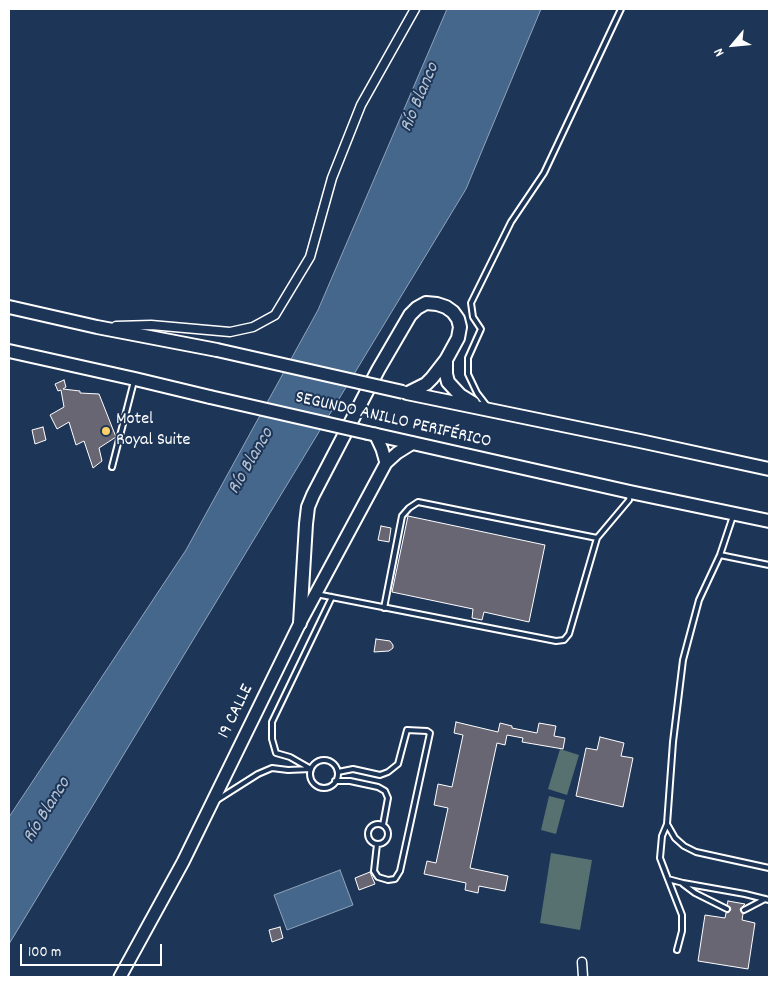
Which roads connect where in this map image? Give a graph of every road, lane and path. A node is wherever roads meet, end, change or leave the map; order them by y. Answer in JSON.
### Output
{"nodes":[{"id":1,"x":415,"y":9,"type":"edge"},
{"id":2,"x":620,"y":9,"type":"edge"},
{"id":3,"x":9,"y":307,"type":"edge"},
{"id":4,"x":97,"y":327,"type":"junction"},
{"id":5,"x":9,"y":352,"type":"edge"},
{"id":6,"x":446,"y":360,"type":"junction"},
{"id":7,"x":135,"y":379,"type":"junction"},
{"id":8,"x":406,"y":392,"type":"junction"},
{"id":9,"x":486,"y":409,"type":"junction"},
{"id":10,"x":372,"y":434,"type":"junction"},
{"id":11,"x":413,"y":443,"type":"junction"},
{"id":12,"x":386,"y":463,"type":"junction"},
{"id":13,"x":112,"y":467,"type":"dead end"},
{"id":14,"x":769,"y":469,"type":"edge"},
{"id":15,"x":630,"y":492,"type":"junction"},
{"id":16,"x":733,"y":513,"type":"junction"},
{"id":17,"x":769,"y":521,"type":"edge"},
{"id":18,"x":597,"y":538,"type":"junction"},
{"id":19,"x":720,"y":555,"type":"junction"},
{"id":20,"x":769,"y":565,"type":"edge"},
{"id":21,"x":316,"y":594,"type":"junction"},
{"id":22,"x":332,"y":597,"type":"junction"},
{"id":23,"x":384,"y":608,"type":"junction"},
{"id":24,"x":300,"y":623,"type":"junction"},
{"id":25,"x":310,"y":769,"type":"junction"},
{"id":26,"x":338,"y":772,"type":"junction"},
{"id":27,"x":336,"y":781,"type":"junction"},
{"id":28,"x":210,"y":805,"type":"junction"},
{"id":29,"x":382,"y":824,"type":"junction"},
{"id":30,"x":667,"y":824,"type":"junction"},
{"id":31,"x":377,"y":844,"type":"junction"},
{"id":32,"x":769,"y":868,"type":"edge"},
{"id":33,"x":668,"y":879,"type":"junction"},
{"id":34,"x":683,"y":883,"type":"junction"},
{"id":35,"x":767,"y":899,"type":"edge"},
{"id":36,"x":727,"y":909,"type":"dead end"},
{"id":37,"x":744,"y":910,"type":"dead end"},
{"id":38,"x":677,"y":950,"type":"dead end"},
{"id":39,"x":582,"y":962,"type":"dead end"},
{"id":40,"x":120,"y":977,"type":"edge"},
{"id":41,"x":584,"y":977,"type":"edge"}],
"edges":[{"from":1,"to":4,"type":"street"},
{"from":2,"to":9,"type":"lane"},
{"from":3,"to":4,"type":"main road","name":"SEGUNDO ANILLO PERIFÉRICO"},
{"from":4,"to":8,"type":"main road","name":"SEGUNDO ANILLO PERIFÉRICO","bridge":true},
{"from":5,"to":7,"type":"main road","name":"SEGUNDO ANILLO PERIFÉRICO"},
{"from":6,"to":8,"type":"main road"},
{"from":6,"to":9,"type":"main road"},
{"from":6,"to":24,"type":"main road"},
{"from":7,"to":10,"type":"main road","name":"SEGUNDO ANILLO PERIFÉRICO","bridge":true},
{"from":7,"to":13,"type":"lane"},
{"from":8,"to":9,"type":"main road","name":"SEGUNDO ANILLO PERIFÉRICO"},
{"from":9,"to":14,"type":"main road","name":"SEGUNDO ANILLO PERIFÉRICO"},
{"from":10,"to":11,"type":"main road","name":"SEGUNDO ANILLO PERIFÉRICO"},
{"from":10,"to":12,"type":"main road"},
{"from":11,"to":12,"type":"main road","name":"19 CALLE"},
{"from":11,"to":15,"type":"main road","name":"SEGUNDO ANILLO PERIFÉRICO"},
{"from":12,"to":21,"type":"main road","name":"19 CALLE"},
{"from":15,"to":16,"type":"main road","name":"SEGUNDO ANILLO PERIFÉRICO"},
{"from":15,"to":18,"type":"lane"},
{"from":16,"to":17,"type":"main road","name":"SEGUNDO ANILLO PERIFÉRICO"},
{"from":16,"to":19,"type":"lane"},
{"from":18,"to":23,"type":"lane"},
{"from":18,"to":23,"type":"lane"},
{"from":19,"to":20,"type":"lane"},
{"from":19,"to":30,"type":"lane"},
{"from":21,"to":22,"type":"lane"},
{"from":21,"to":24,"type":"main road","name":"19 CALLE"},
{"from":22,"to":23,"type":"lane"},
{"from":22,"to":25,"type":"lane"},
{"from":24,"to":28,"type":"main road","name":"19 CALLE"},
{"from":25,"to":26,"type":"lane"},
{"from":25,"to":27,"type":"lane"},
{"from":25,"to":28,"type":"lane"},
{"from":26,"to":27,"type":"lane"},
{"from":26,"to":31,"type":"lane"},
{"from":27,"to":29,"type":"lane"},
{"from":28,"to":40,"type":"main road","name":"19 CALLE"},
{"from":29,"to":31,"type":"lane"},
{"from":29,"to":31,"type":"lane"},
{"from":30,"to":32,"type":"lane"},
{"from":30,"to":33,"type":"lane"},
{"from":33,"to":34,"type":"lane"},
{"from":33,"to":38,"type":"lane"},
{"from":34,"to":35,"type":"lane"},
{"from":34,"to":36,"type":"lane"},
{"from":35,"to":37,"type":"lane"},
{"from":39,"to":41,"type":"street"}]}
